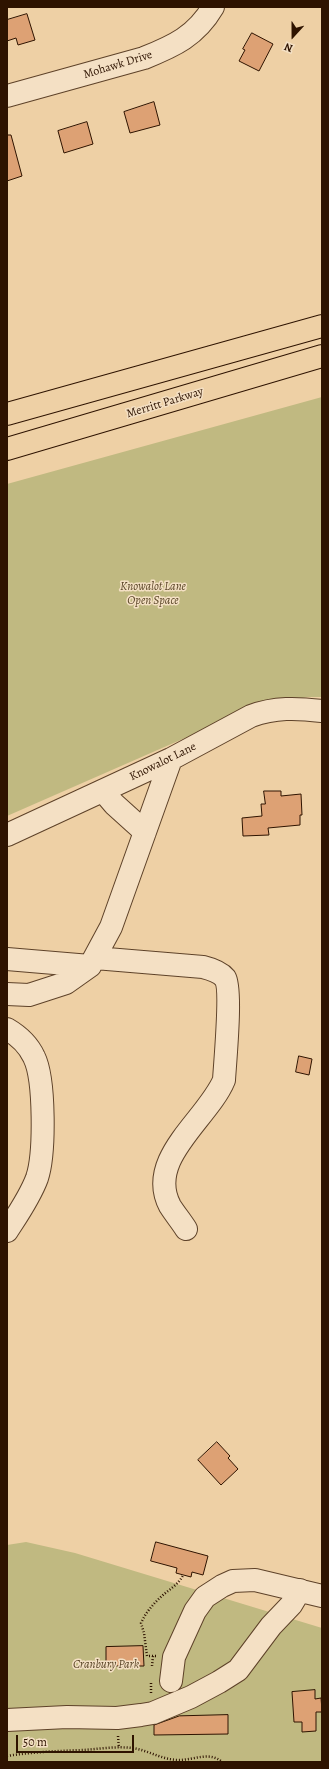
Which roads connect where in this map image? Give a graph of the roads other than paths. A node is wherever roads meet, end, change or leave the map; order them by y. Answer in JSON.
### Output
{"nodes":[{"id":1,"x":213,"y":7,"type":"edge"},
{"id":2,"x":7,"y":96,"type":"edge"},
{"id":3,"x":322,"y":326,"type":"edge"},
{"id":4,"x":322,"y":356,"type":"edge"},
{"id":5,"x":7,"y":414,"type":"edge"},
{"id":6,"x":7,"y":449,"type":"edge"},
{"id":7,"x":322,"y":712,"type":"edge"},
{"id":8,"x":171,"y":759,"type":"junction"},
{"id":9,"x":103,"y":791,"type":"junction"},
{"id":10,"x":145,"y":832,"type":"junction"},
{"id":11,"x":7,"y":835,"type":"edge"},
{"id":12,"x":7,"y":959,"type":"edge"},
{"id":13,"x":92,"y":962,"type":"junction"},
{"id":14,"x":7,"y":994,"type":"edge"},
{"id":15,"x":7,"y":1029,"type":"edge"},
{"id":16,"x":186,"y":1229,"type":"dead end"},
{"id":17,"x":7,"y":1231,"type":"edge"},
{"id":18,"x":300,"y":1590,"type":"junction"},
{"id":19,"x":322,"y":1596,"type":"edge"},
{"id":20,"x":162,"y":1679,"type":"road end"},
{"id":21,"x":7,"y":1720,"type":"edge"}],
"edges":[{"from":1,"to":2,"type":"street","name":"Mohawk Drive"},
{"from":3,"to":5,"type":"highway"},
{"from":4,"to":6,"type":"highway","name":"Merritt Parkway"},
{"from":7,"to":8,"type":"street","name":"Knowalot Lane"},
{"from":8,"to":9,"type":"street","name":"Knowalot Lane"},
{"from":8,"to":10,"type":"street"},
{"from":9,"to":10,"type":"street"},
{"from":9,"to":11,"type":"street","name":"Knowalot Lane"},
{"from":10,"to":13,"type":"street"},
{"from":12,"to":13,"type":"street"},
{"from":13,"to":14,"type":"street"},
{"from":13,"to":16,"type":"street"},
{"from":15,"to":17,"type":"street"},
{"from":18,"to":19,"type":"street"},
{"from":18,"to":20,"type":"street"},
{"from":18,"to":21,"type":"street"}]}
